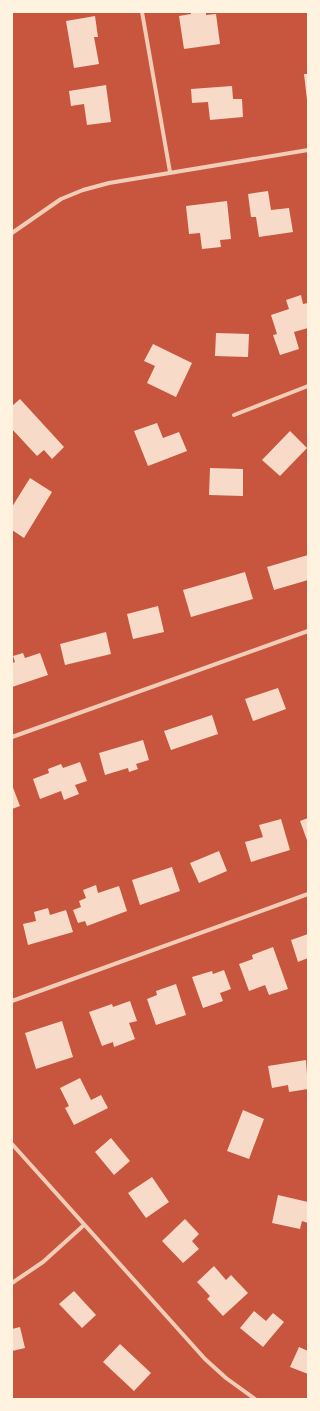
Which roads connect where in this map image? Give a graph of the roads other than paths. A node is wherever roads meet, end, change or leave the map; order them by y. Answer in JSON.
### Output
{"nodes":[{"id":1,"x":142,"y":12,"type":"edge"},
{"id":2,"x":308,"y":150,"type":"edge"},
{"id":3,"x":170,"y":172,"type":"junction"},
{"id":4,"x":12,"y":234,"type":"edge"},
{"id":5,"x":308,"y":386,"type":"edge"},
{"id":6,"x":234,"y":415,"type":"dead end"},
{"id":7,"x":308,"y":631,"type":"edge"},
{"id":8,"x":12,"y":737,"type":"edge"},
{"id":9,"x":308,"y":894,"type":"edge"},
{"id":10,"x":12,"y":1001,"type":"edge"},
{"id":11,"x":12,"y":1144,"type":"edge"},
{"id":12,"x":84,"y":1225,"type":"junction"},
{"id":13,"x":12,"y":1283,"type":"edge"},
{"id":14,"x":255,"y":1399,"type":"edge"}],
"edges":[{"from":1,"to":3,"type":"street"},
{"from":2,"to":3,"type":"street"},
{"from":3,"to":4,"type":"street"},
{"from":5,"to":6,"type":"street"},
{"from":7,"to":8,"type":"street"},
{"from":9,"to":10,"type":"street"},
{"from":11,"to":12,"type":"street"},
{"from":12,"to":13,"type":"street"},
{"from":12,"to":14,"type":"street"}]}
